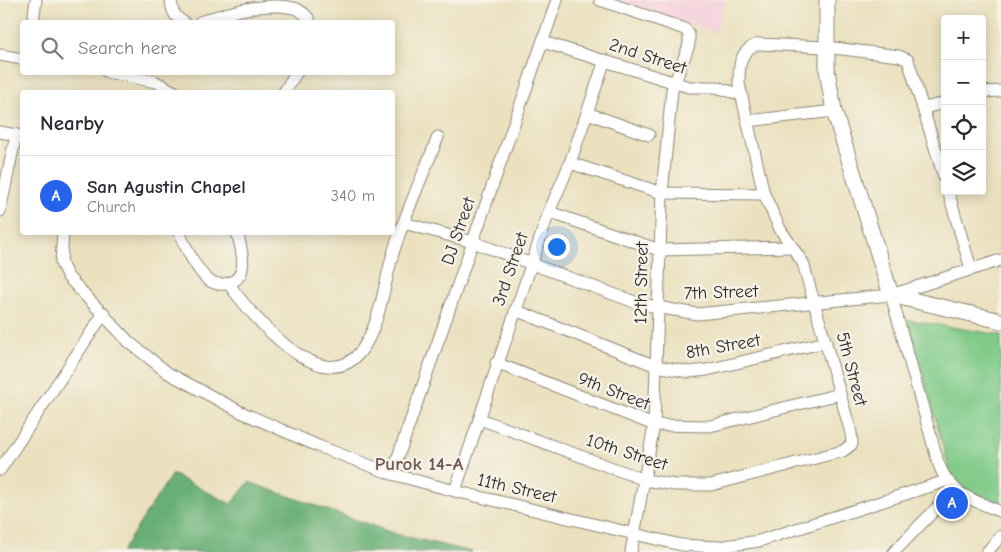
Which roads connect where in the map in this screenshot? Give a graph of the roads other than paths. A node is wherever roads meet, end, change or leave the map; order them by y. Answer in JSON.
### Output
{"nodes":[{"id":1,"x":36,"y":0,"type":"edge"},
{"id":2,"x":171,"y":0,"type":"edge"},
{"id":3,"x":557,"y":0,"type":"edge"},
{"id":4,"x":600,"y":0,"type":"edge"},
{"id":5,"x":827,"y":0,"type":"edge"},
{"id":6,"x":33,"y":20,"type":"edge"},
{"id":7,"x":180,"y":20,"type":"edge"},
{"id":8,"x":205,"y":20,"type":"edge"},
{"id":9,"x":309,"y":20,"type":"edge"},
{"id":10,"x":543,"y":42,"type":"junction"},
{"id":11,"x":826,"y":47,"type":"junction"},
{"id":12,"x":0,"y":55,"type":"edge"},
{"id":13,"x":20,"y":59,"type":"edge"},
{"id":14,"x":605,"y":60,"type":"junction"},
{"id":15,"x":122,"y":75,"type":"edge"},
{"id":16,"x":295,"y":75,"type":"edge"},
{"id":17,"x":674,"y":83,"type":"junction"},
{"id":18,"x":171,"y":90,"type":"edge"},
{"id":19,"x":285,"y":90,"type":"edge"},
{"id":20,"x":986,"y":91,"type":"edge"},
{"id":21,"x":1001,"y":91,"type":"edge"},
{"id":22,"x":742,"y":95,"type":"junction"},
{"id":23,"x":941,"y":104,"type":"edge"},
{"id":24,"x":924,"y":108,"type":"junction"},
{"id":25,"x":834,"y":111,"type":"junction"},
{"id":26,"x":587,"y":113,"type":"junction"},
{"id":27,"x":748,"y":122,"type":"junction"},
{"id":28,"x":0,"y":132,"type":"edge"},
{"id":29,"x":19,"y":135,"type":"edge"},
{"id":30,"x":649,"y":135,"type":"dead end"},
{"id":31,"x":438,"y":137,"type":"dead end"},
{"id":32,"x":570,"y":163,"type":"junction"},
{"id":33,"x":941,"y":166,"type":"edge"},
{"id":34,"x":662,"y":193,"type":"junction"},
{"id":35,"x":764,"y":194,"type":"junction"},
{"id":36,"x":949,"y":195,"type":"edge"},
{"id":37,"x":0,"y":212,"type":"edge"},
{"id":38,"x":548,"y":212,"type":"junction"},
{"id":39,"x":404,"y":223,"type":"junction"},
{"id":40,"x":63,"y":235,"type":"edge"},
{"id":41,"x":180,"y":235,"type":"edge"},
{"id":42,"x":238,"y":235,"type":"edge"},
{"id":43,"x":473,"y":242,"type":"junction"},
{"id":44,"x":792,"y":247,"type":"junction"},
{"id":45,"x":659,"y":250,"type":"junction"},
{"id":46,"x":1001,"y":260,"type":"edge"},
{"id":47,"x":530,"y":265,"type":"junction"},
{"id":48,"x":971,"y":269,"type":"junction"},
{"id":49,"x":228,"y":283,"type":"junction"},
{"id":50,"x":891,"y":294,"type":"junction"},
{"id":51,"x":816,"y":302,"type":"junction"},
{"id":52,"x":659,"y":309,"type":"junction"},
{"id":53,"x":515,"y":310,"type":"junction"},
{"id":54,"x":104,"y":313,"type":"junction"},
{"id":55,"x":1001,"y":321,"type":"edge"},
{"id":56,"x":826,"y":342,"type":"junction"},
{"id":57,"x":496,"y":363,"type":"junction"},
{"id":58,"x":656,"y":366,"type":"junction"},
{"id":59,"x":840,"y":394,"type":"junction"},
{"id":60,"x":480,"y":419,"type":"junction"},
{"id":61,"x":654,"y":425,"type":"junction"},
{"id":62,"x":852,"y":444,"type":"joint"},
{"id":63,"x":0,"y":470,"type":"edge"},
{"id":64,"x":392,"y":474,"type":"junction"},
{"id":65,"x":645,"y":480,"type":"junction"},
{"id":66,"x":950,"y":486,"type":"junction"},
{"id":67,"x":455,"y":491,"type":"junction"},
{"id":68,"x":1001,"y":512,"type":"edge"},
{"id":69,"x":634,"y":533,"type":"junction"},
{"id":70,"x":1001,"y":536,"type":"edge"},
{"id":71,"x":760,"y":547,"type":"edge"},
{"id":72,"x":631,"y":552,"type":"edge"},
{"id":73,"x":894,"y":552,"type":"edge"},
{"id":74,"x":987,"y":552,"type":"edge"}],
"edges":[{"from":1,"to":6,"type":"street"},
{"from":2,"to":7,"type":"street"},
{"from":3,"to":10,"type":"street","name":"DJ Street"},
{"from":4,"to":17,"type":"street","name":"12th Street"},
{"from":5,"to":11,"type":"main road"},
{"from":8,"to":9,"type":"street"},
{"from":10,"to":14,"type":"street","name":"2nd Street"},
{"from":10,"to":43,"type":"street","name":"DJ Street"},
{"from":11,"to":22,"type":"street","name":"5th Street"},
{"from":11,"to":24,"type":"street"},
{"from":11,"to":25,"type":"main road"},
{"from":12,"to":13,"type":"street"},
{"from":14,"to":17,"type":"street","name":"2nd Street"},
{"from":14,"to":26,"type":"street","name":"3rd Street"},
{"from":15,"to":18,"type":"street"},
{"from":16,"to":19,"type":"street"},
{"from":17,"to":22,"type":"street","name":"2nd Street"},
{"from":17,"to":34,"type":"street","name":"12th Street"},
{"from":20,"to":21,"type":"street"},
{"from":22,"to":27,"type":"street","name":"5th Street"},
{"from":23,"to":24,"type":"street"},
{"from":24,"to":33,"type":"street"},
{"from":25,"to":27,"type":"street"},
{"from":25,"to":50,"type":"main road"},
{"from":26,"to":30,"type":"street"},
{"from":26,"to":32,"type":"street","name":"3rd Street"},
{"from":27,"to":35,"type":"street","name":"5th Street"},
{"from":28,"to":29,"type":"street"},
{"from":29,"to":37,"type":"street"},
{"from":31,"to":39,"type":"street"},
{"from":32,"to":34,"type":"street"},
{"from":32,"to":38,"type":"street","name":"3rd Street"},
{"from":34,"to":35,"type":"street"},
{"from":34,"to":45,"type":"street","name":"12th Street"},
{"from":35,"to":44,"type":"street","name":"5th Street"},
{"from":36,"to":48,"type":"street"},
{"from":38,"to":45,"type":"street"},
{"from":38,"to":47,"type":"street","name":"3rd Street"},
{"from":39,"to":43,"type":"street","name":"7th Street"},
{"from":39,"to":49,"type":"street"},
{"from":40,"to":54,"type":"street","name":"11th Street"},
{"from":41,"to":49,"type":"street"},
{"from":42,"to":49,"type":"street"},
{"from":43,"to":47,"type":"street","name":"7th Street"},
{"from":43,"to":64,"type":"street","name":"DJ Street"},
{"from":44,"to":45,"type":"street"},
{"from":44,"to":51,"type":"street","name":"5th Street"},
{"from":45,"to":52,"type":"street","name":"12th Street"},
{"from":46,"to":48,"type":"street","name":"7th Street"},
{"from":47,"to":52,"type":"street","name":"7th Street"},
{"from":47,"to":53,"type":"street","name":"3rd Street"},
{"from":48,"to":50,"type":"street","name":"7th Street"},
{"from":50,"to":51,"type":"street","name":"7th Street"},
{"from":50,"to":55,"type":"main road"},
{"from":50,"to":66,"type":"street"},
{"from":51,"to":52,"type":"street","name":"7th Street"},
{"from":51,"to":56,"type":"street","name":"5th Street"},
{"from":52,"to":58,"type":"street","name":"12th Street"},
{"from":53,"to":57,"type":"street","name":"3rd Street"},
{"from":53,"to":58,"type":"street","name":"8th Street"},
{"from":54,"to":63,"type":"street"},
{"from":54,"to":64,"type":"street","name":"11th Street"},
{"from":56,"to":58,"type":"street","name":"8th Street"},
{"from":56,"to":59,"type":"street","name":"5th Street"},
{"from":57,"to":60,"type":"street","name":"3rd Street"},
{"from":57,"to":61,"type":"street","name":"9th Street"},
{"from":58,"to":61,"type":"street","name":"12th Street"},
{"from":59,"to":61,"type":"street","name":"9th Street"},
{"from":59,"to":62,"type":"street","name":"5th Street"},
{"from":60,"to":65,"type":"street","name":"10th Street"},
{"from":60,"to":67,"type":"street","name":"3rd Street"},
{"from":61,"to":65,"type":"street","name":"12th Street"},
{"from":62,"to":65,"type":"street","name":"10th Street"},
{"from":64,"to":67,"type":"street","name":"11th Street"},
{"from":65,"to":69,"type":"street","name":"12th Street"},
{"from":66,"to":68,"type":"street"},
{"from":66,"to":71,"type":"street","name":"11th Street"},
{"from":66,"to":73,"type":"street"},
{"from":67,"to":69,"type":"street","name":"11th Street"},
{"from":69,"to":71,"type":"street","name":"11th Street"},
{"from":69,"to":72,"type":"street","name":"12th Street"},
{"from":70,"to":74,"type":"street"}]}
